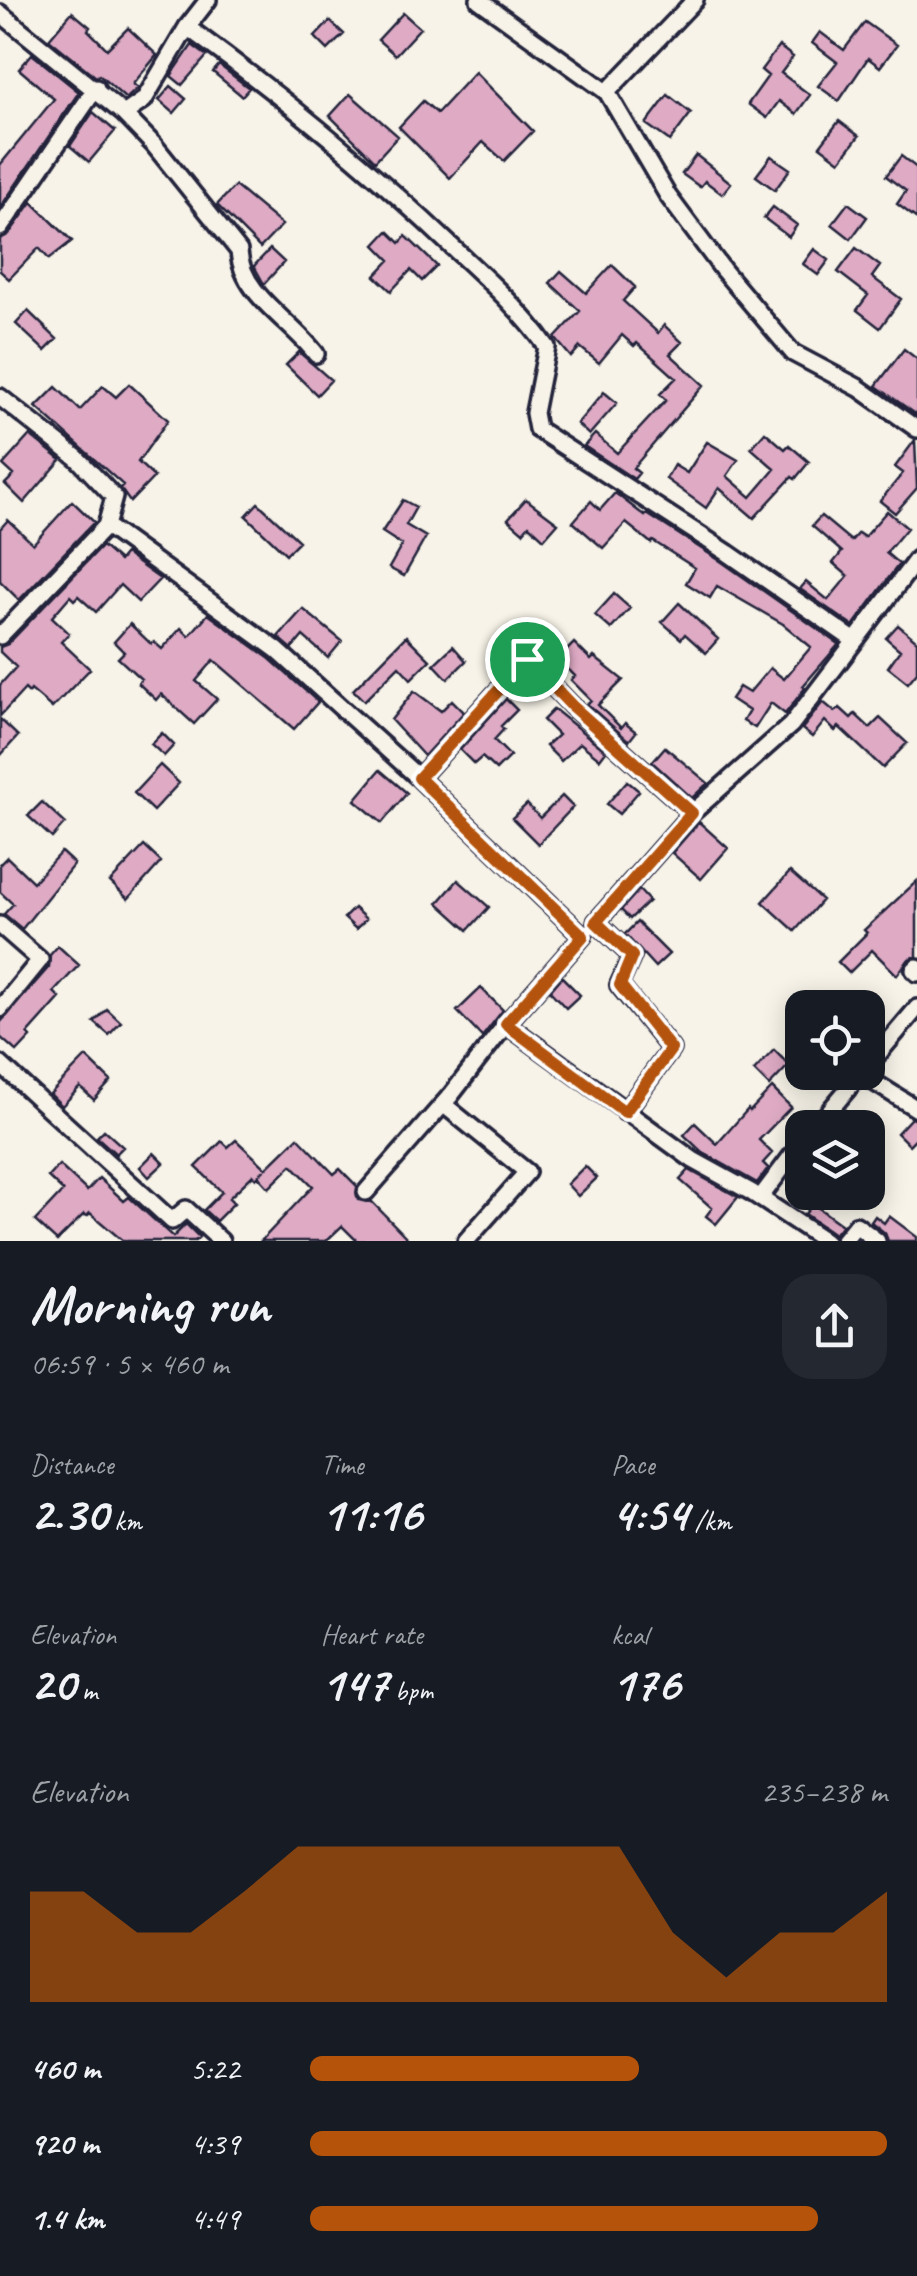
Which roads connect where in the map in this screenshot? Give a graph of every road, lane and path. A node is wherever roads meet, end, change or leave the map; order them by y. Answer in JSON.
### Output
{"nodes":[{"id":1,"x":208,"y":0,"type":"edge"},
{"id":2,"x":479,"y":0,"type":"edge"},
{"id":3,"x":695,"y":0,"type":"edge"},
{"id":4,"x":0,"y":13,"type":"edge"},
{"id":5,"x":188,"y":27,"type":"junction"},
{"id":6,"x":96,"y":88,"type":"junction"},
{"id":7,"x":607,"y":92,"type":"junction"},
{"id":8,"x":124,"y":114,"type":"junction"},
{"id":9,"x":0,"y":228,"type":"edge"},
{"id":10,"x":316,"y":354,"type":"dead end"},
{"id":11,"x":0,"y":397,"type":"edge"},
{"id":12,"x":917,"y":429,"type":"edge"},
{"id":13,"x":106,"y":526,"type":"junction"},
{"id":14,"x":917,"y":559,"type":"edge"},
{"id":15,"x":0,"y":636,"type":"edge"},
{"id":16,"x":855,"y":641,"type":"junction"},
{"id":17,"x":419,"y":778,"type":"junction"},
{"id":18,"x":692,"y":813,"type":"junction"},
{"id":19,"x":596,"y":922,"type":"junction"},
{"id":20,"x":0,"y":926,"type":"edge"},
{"id":21,"x":583,"y":936,"type":"junction"},
{"id":22,"x":0,"y":1008,"type":"edge"},
{"id":23,"x":917,"y":1008,"type":"edge"},
{"id":24,"x":506,"y":1024,"type":"junction"},
{"id":25,"x":885,"y":1045,"type":"edge"},
{"id":26,"x":0,"y":1064,"type":"edge"},
{"id":27,"x":885,"y":1086,"type":"edge"},
{"id":28,"x":847,"y":1090,"type":"edge"},
{"id":29,"x":444,"y":1104,"type":"junction"},
{"id":30,"x":917,"y":1109,"type":"edge"},
{"id":31,"x":830,"y":1110,"type":"edge"},
{"id":32,"x":625,"y":1112,"type":"junction"},
{"id":33,"x":785,"y":1165,"type":"edge"},
{"id":34,"x":366,"y":1192,"type":"dead end"},
{"id":35,"x":760,"y":1198,"type":"junction"},
{"id":36,"x":221,"y":1241,"type":"edge"},
{"id":37,"x":466,"y":1241,"type":"edge"},
{"id":38,"x":825,"y":1241,"type":"edge"},
{"id":39,"x":843,"y":1241,"type":"edge"},
{"id":40,"x":877,"y":1241,"type":"edge"}],
"edges":[{"from":1,"to":5,"type":"street"},
{"from":2,"to":7,"type":"street"},
{"from":3,"to":7,"type":"street"},
{"from":4,"to":6,"type":"street"},
{"from":5,"to":8,"type":"street"},
{"from":5,"to":16,"type":"street"},
{"from":6,"to":8,"type":"street"},
{"from":6,"to":9,"type":"street"},
{"from":7,"to":12,"type":"street"},
{"from":8,"to":10,"type":"street"},
{"from":11,"to":13,"type":"street"},
{"from":13,"to":15,"type":"street"},
{"from":13,"to":17,"type":"street"},
{"from":14,"to":16,"type":"street"},
{"from":16,"to":18,"type":"street"},
{"from":17,"to":18,"type":"street"},
{"from":17,"to":21,"type":"street"},
{"from":18,"to":19,"type":"street"},
{"from":19,"to":21,"type":"street"},
{"from":19,"to":32,"type":"street"},
{"from":20,"to":22,"type":"street"},
{"from":21,"to":24,"type":"street"},
{"from":23,"to":25,"type":"street"},
{"from":24,"to":29,"type":"street"},
{"from":24,"to":32,"type":"street"},
{"from":26,"to":36,"type":"street"},
{"from":27,"to":30,"type":"street"},
{"from":28,"to":31,"type":"street"},
{"from":29,"to":34,"type":"street"},
{"from":29,"to":37,"type":"street"},
{"from":32,"to":35,"type":"street"},
{"from":33,"to":35,"type":"street"},
{"from":35,"to":38,"type":"street"},
{"from":39,"to":40,"type":"street"}]}
